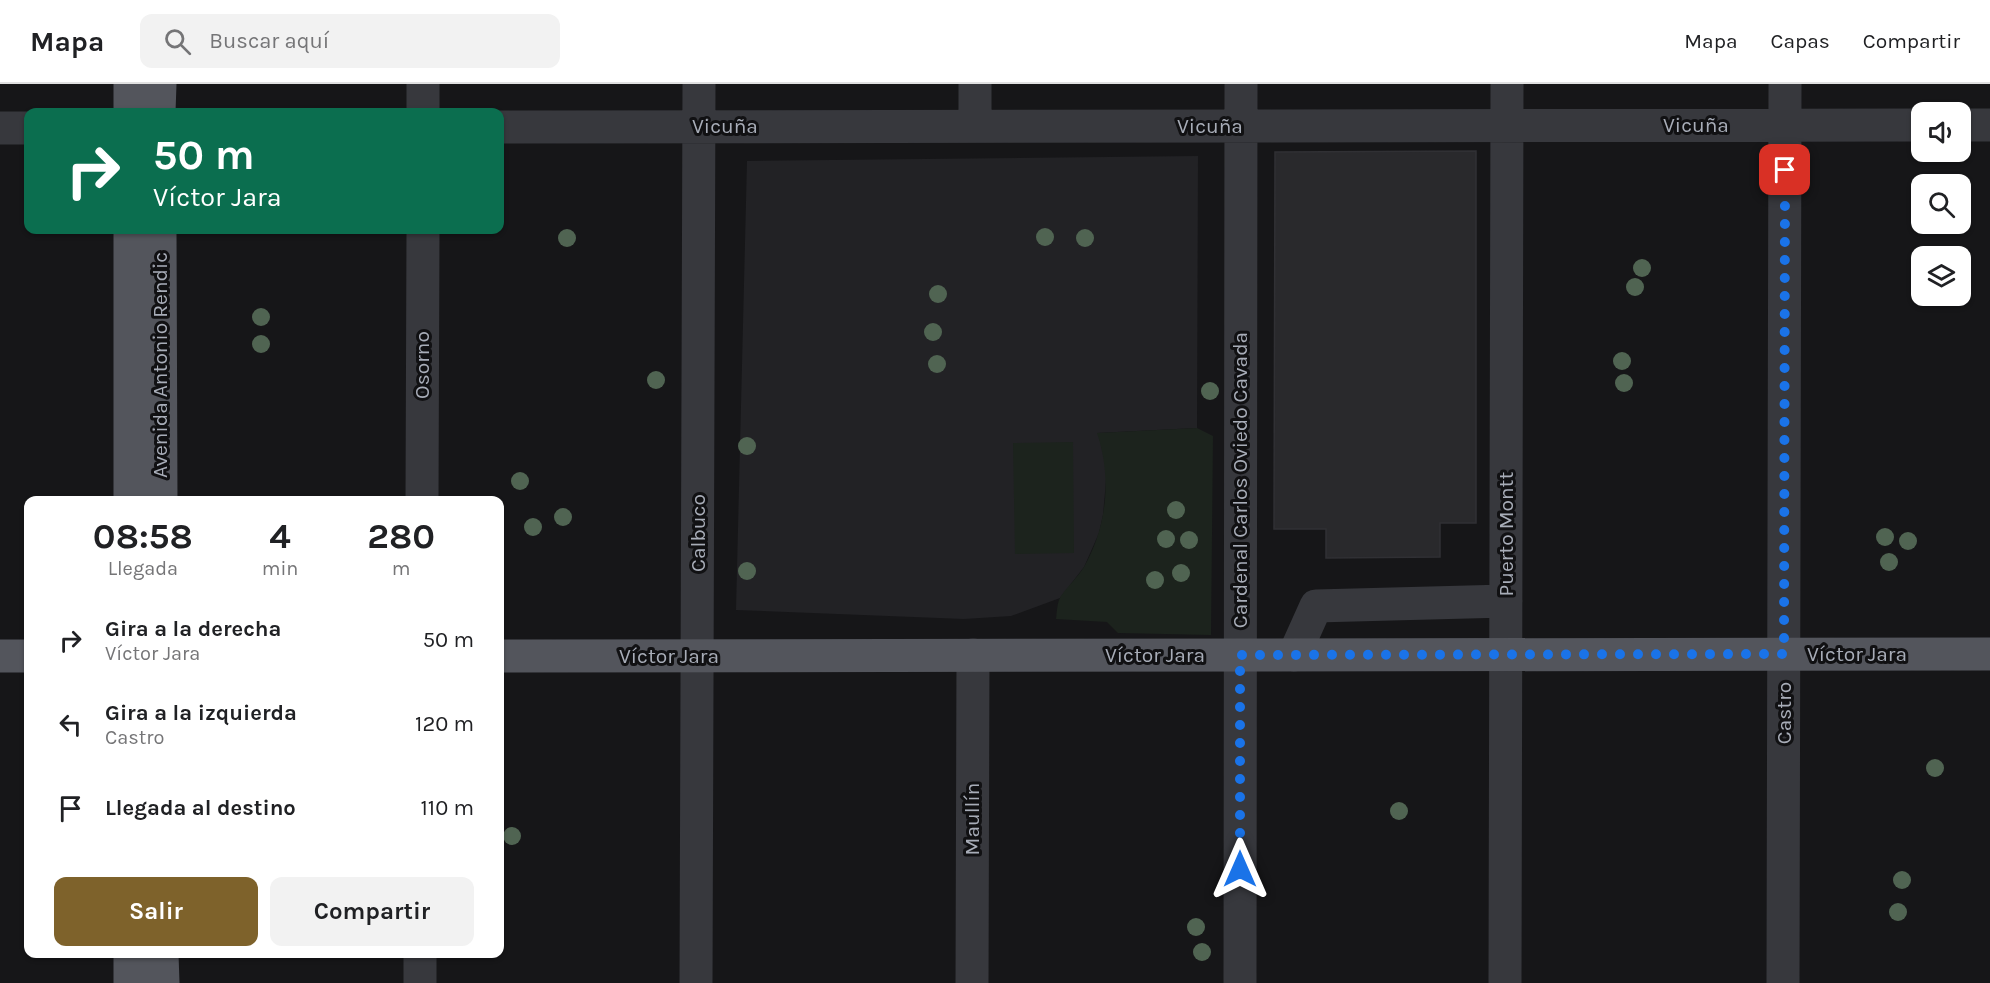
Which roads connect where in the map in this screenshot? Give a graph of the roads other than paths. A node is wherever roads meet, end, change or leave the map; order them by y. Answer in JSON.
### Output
{"nodes":[{"id":1,"x":130,"y":84,"type":"edge"},
{"id":2,"x":160,"y":84,"type":"edge"},
{"id":3,"x":423,"y":84,"type":"edge"},
{"id":4,"x":699,"y":84,"type":"edge"},
{"id":5,"x":975,"y":84,"type":"edge"},
{"id":6,"x":1241,"y":84,"type":"edge"},
{"id":7,"x":1507,"y":84,"type":"edge"},
{"id":8,"x":1785,"y":84,"type":"edge"},
{"id":9,"x":130,"y":108,"type":"edge"},
{"id":10,"x":159,"y":108,"type":"edge"},
{"id":11,"x":423,"y":108,"type":"edge"},
{"id":12,"x":1785,"y":125,"type":"junction"},
{"id":13,"x":1911,"y":125,"type":"edge"},
{"id":14,"x":1971,"y":125,"type":"edge"},
{"id":15,"x":1990,"y":125,"type":"edge"},
{"id":16,"x":975,"y":126,"type":"junction"},
{"id":17,"x":1240,"y":126,"type":"junction"},
{"id":18,"x":1507,"y":126,"type":"junction"},
{"id":19,"x":504,"y":127,"type":"edge"},
{"id":20,"x":699,"y":127,"type":"junction"},
{"id":21,"x":0,"y":128,"type":"edge"},
{"id":22,"x":24,"y":128,"type":"edge"},
{"id":23,"x":129,"y":234,"type":"edge"},
{"id":24,"x":160,"y":234,"type":"edge"},
{"id":25,"x":423,"y":234,"type":"edge"},
{"id":26,"x":130,"y":496,"type":"edge"},
{"id":27,"x":161,"y":496,"type":"edge"},
{"id":28,"x":422,"y":496,"type":"edge"},
{"id":29,"x":1506,"y":601,"type":"junction"},
{"id":30,"x":1506,"y":654,"type":"junction"},
{"id":31,"x":1784,"y":654,"type":"junction"},
{"id":32,"x":1990,"y":654,"type":"edge"},
{"id":33,"x":973,"y":655,"type":"junction"},
{"id":34,"x":1240,"y":655,"type":"junction"},
{"id":35,"x":1294,"y":655,"type":"junction"},
{"id":36,"x":0,"y":656,"type":"edge"},
{"id":37,"x":24,"y":656,"type":"edge"},
{"id":38,"x":504,"y":656,"type":"edge"},
{"id":39,"x":697,"y":656,"type":"junction"},
{"id":40,"x":130,"y":958,"type":"edge"},
{"id":41,"x":162,"y":958,"type":"edge"},
{"id":42,"x":420,"y":958,"type":"edge"},
{"id":43,"x":130,"y":983,"type":"edge"},
{"id":44,"x":163,"y":983,"type":"edge"},
{"id":45,"x":420,"y":983,"type":"edge"},
{"id":46,"x":696,"y":983,"type":"edge"},
{"id":47,"x":972,"y":983,"type":"edge"},
{"id":48,"x":1240,"y":983,"type":"edge"},
{"id":49,"x":1505,"y":983,"type":"edge"},
{"id":50,"x":1783,"y":983,"type":"edge"}],
"edges":[{"from":1,"to":9,"type":"main road"},
{"from":2,"to":10,"type":"main road"},
{"from":3,"to":11,"type":"street"},
{"from":4,"to":20,"type":"street","name":"Calbuco"},
{"from":5,"to":16,"type":"street"},
{"from":6,"to":17,"type":"street","name":"Cardenal Carlos Oviedo Cavada"},
{"from":7,"to":18,"type":"street","name":"Puerto Montt"},
{"from":8,"to":12,"type":"street","name":"Castro"},
{"from":12,"to":13,"type":"street","name":"Vicuña"},
{"from":12,"to":18,"type":"street","name":"Vicuña"},
{"from":12,"to":31,"type":"street","name":"Castro"},
{"from":14,"to":15,"type":"street"},
{"from":16,"to":17,"type":"street","name":"Vicuña"},
{"from":16,"to":20,"type":"street","name":"Vicuña"},
{"from":17,"to":18,"type":"street","name":"Vicuña"},
{"from":17,"to":34,"type":"street","name":"Cardenal Carlos Oviedo Cavada"},
{"from":18,"to":29,"type":"street","name":"Puerto Montt"},
{"from":19,"to":20,"type":"street","name":"Vicuña"},
{"from":20,"to":39,"type":"street","name":"Calbuco"},
{"from":21,"to":22,"type":"street"},
{"from":23,"to":26,"type":"main road","name":"Avenida Antonio Rendic"},
{"from":24,"to":27,"type":"main road","name":"Avenida Antonio Rendic"},
{"from":25,"to":28,"type":"street","name":"Osorno"},
{"from":29,"to":30,"type":"street","name":"Puerto Montt"},
{"from":29,"to":35,"type":"street"},
{"from":30,"to":31,"type":"main road","name":"Víctor Jara"},
{"from":30,"to":35,"type":"main road","name":"Víctor Jara"},
{"from":30,"to":49,"type":"street","name":"Puerto Montt"},
{"from":31,"to":32,"type":"main road","name":"Víctor Jara"},
{"from":31,"to":50,"type":"street","name":"Castro"},
{"from":33,"to":34,"type":"main road","name":"Víctor Jara"},
{"from":33,"to":39,"type":"main road","name":"Víctor Jara"},
{"from":33,"to":47,"type":"street","name":"Maullín"},
{"from":34,"to":35,"type":"main road","name":"Víctor Jara"},
{"from":34,"to":48,"type":"street","name":"Cardenal Carlos Oviedo Cavada"},
{"from":36,"to":37,"type":"main road"},
{"from":38,"to":39,"type":"main road","name":"Víctor Jara"},
{"from":39,"to":46,"type":"street","name":"Calbuco"},
{"from":40,"to":43,"type":"main road"},
{"from":41,"to":44,"type":"main road"},
{"from":42,"to":45,"type":"street"}]}
